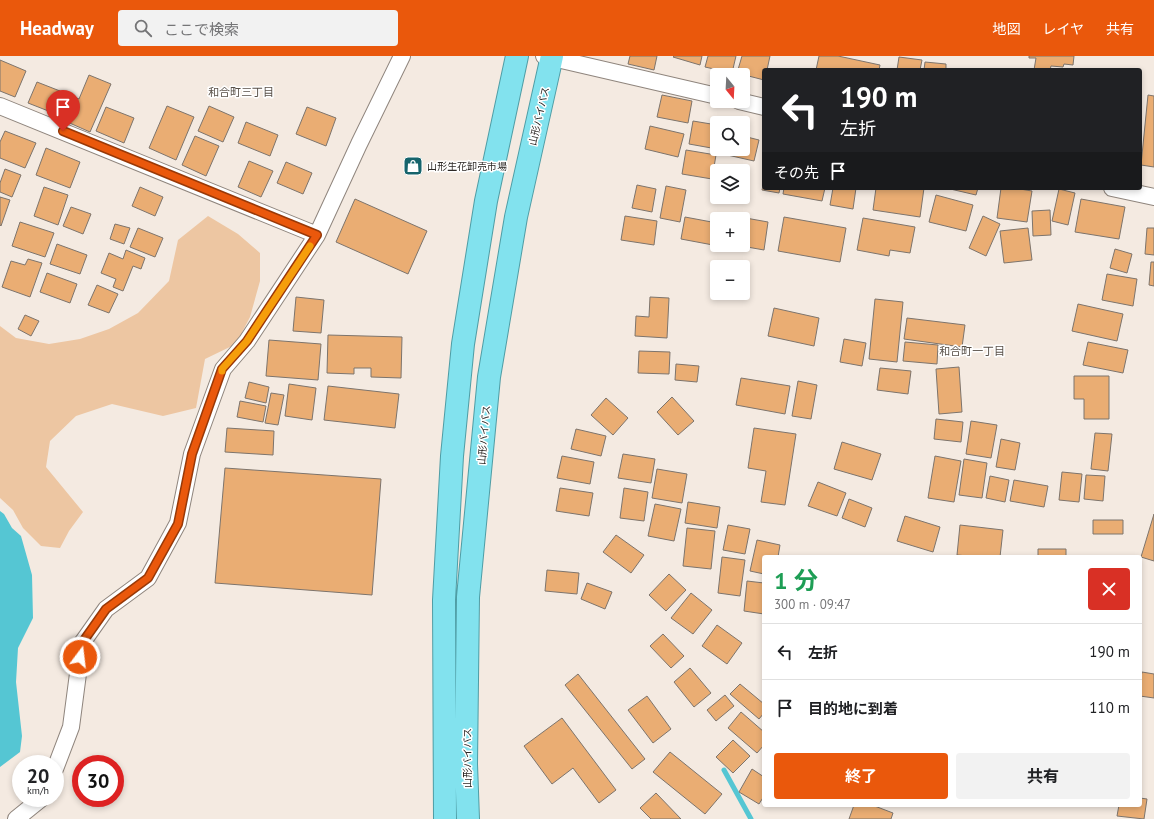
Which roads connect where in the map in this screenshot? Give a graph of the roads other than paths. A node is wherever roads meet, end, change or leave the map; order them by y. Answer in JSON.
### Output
{"nodes":[{"id":1,"x":402,"y":56,"type":"edge"},
{"id":2,"x":517,"y":56,"type":"edge"},
{"id":3,"x":549,"y":57,"type":"edge"},
{"id":4,"x":710,"y":94,"type":"edge"},
{"id":5,"x":750,"y":104,"type":"edge"},
{"id":6,"x":0,"y":106,"type":"edge"},
{"id":7,"x":762,"y":107,"type":"edge"},
{"id":8,"x":1121,"y":190,"type":"edge"},
{"id":9,"x":1154,"y":197,"type":"edge"},
{"id":10,"x":317,"y":235,"type":"junction"},
{"id":11,"x":60,"y":755,"type":"edge"},
{"id":12,"x":31,"y":807,"type":"edge"},
{"id":13,"x":16,"y":819,"type":"edge"},
{"id":14,"x":445,"y":819,"type":"edge"},
{"id":15,"x":468,"y":819,"type":"edge"}],
"edges":[{"from":1,"to":10,"type":"street"},
{"from":2,"to":14,"type":"highway"},
{"from":3,"to":4,"type":"street"},
{"from":3,"to":15,"type":"highway","name":"山形バイパス"},
{"from":5,"to":7,"type":"street"},
{"from":6,"to":10,"type":"street"},
{"from":8,"to":9,"type":"street"},
{"from":10,"to":11,"type":"street"},
{"from":12,"to":13,"type":"street"}]}
